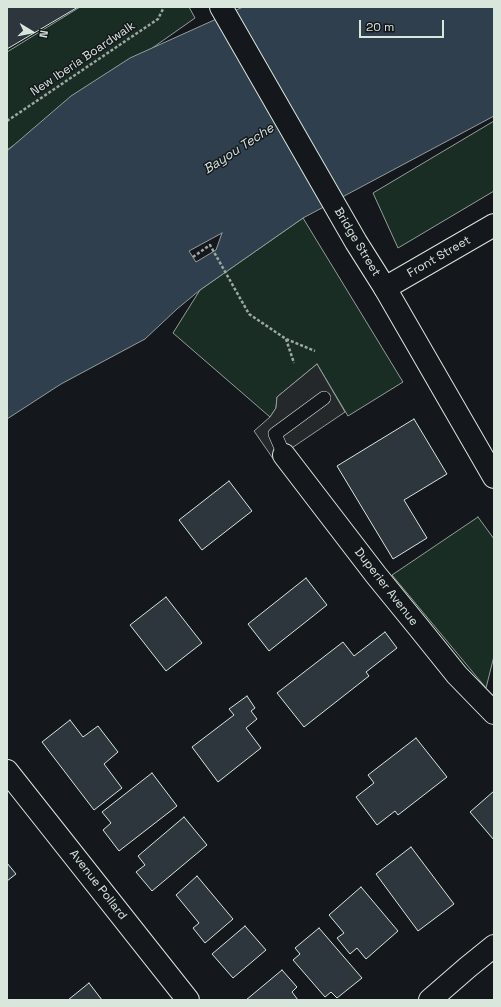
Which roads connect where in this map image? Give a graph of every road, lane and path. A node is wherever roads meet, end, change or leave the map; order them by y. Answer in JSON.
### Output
{"nodes":[{"id":1,"x":164,"y":7,"type":"edge"},
{"id":2,"x":221,"y":7,"type":"edge"},
{"id":3,"x":7,"y":121,"type":"edge"},
{"id":4,"x":494,"y":225,"type":"edge"},
{"id":5,"x":193,"y":257,"type":"dead end"},
{"id":6,"x":385,"y":288,"type":"junction"},
{"id":7,"x":286,"y":339,"type":"junction"},
{"id":8,"x":316,"y":351,"type":"dead end"},
{"id":9,"x":294,"y":363,"type":"dead end"},
{"id":10,"x":324,"y":398,"type":"dead end"},
{"id":11,"x":284,"y":455,"type":"joint"},
{"id":12,"x":494,"y":477,"type":"edge"},
{"id":13,"x":494,"y":713,"type":"edge"},
{"id":14,"x":7,"y":771,"type":"edge"},
{"id":15,"x":494,"y":946,"type":"edge"},
{"id":16,"x":188,"y":1000,"type":"edge"},
{"id":17,"x":430,"y":1000,"type":"edge"}],
"edges":[{"from":1,"to":3,"type":"path","name":"New Iberia Boardwalk"},
{"from":2,"to":6,"type":"street","name":"Bridge Street"},
{"from":4,"to":6,"type":"street","name":"Front Street"},
{"from":5,"to":7,"type":"path"},
{"from":6,"to":12,"type":"street","name":"Bridge Street"},
{"from":7,"to":8,"type":"path"},
{"from":7,"to":9,"type":"path"},
{"from":10,"to":11,"type":"lane"},
{"from":11,"to":13,"type":"street","name":"Duperier Avenue"},
{"from":14,"to":16,"type":"street","name":"Avenue Pollard"},
{"from":15,"to":17,"type":"street"}]}
